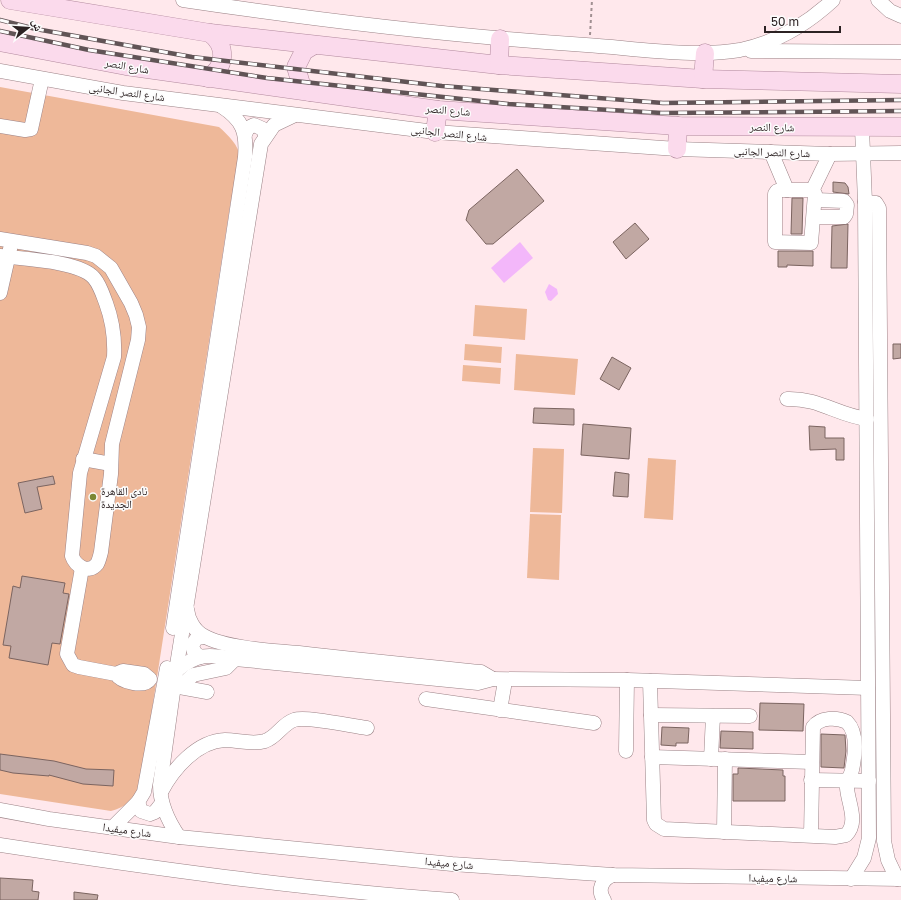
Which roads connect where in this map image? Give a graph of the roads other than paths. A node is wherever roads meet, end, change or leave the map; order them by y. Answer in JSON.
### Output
{"nodes":[{"id":1,"x":10,"y":0,"type":"edge"},
{"id":2,"x":182,"y":0,"type":"edge"},
{"id":3,"x":834,"y":0,"type":"edge"},
{"id":4,"x":878,"y":0,"type":"edge"},
{"id":5,"x":222,"y":3,"type":"edge"},
{"id":6,"x":901,"y":16,"type":"edge"},
{"id":7,"x":210,"y":33,"type":"junction"},
{"id":8,"x":500,"y":39,"type":"junction"},
{"id":9,"x":0,"y":42,"type":"edge"},
{"id":10,"x":314,"y":46,"type":"junction"},
{"id":11,"x":729,"y":51,"type":"junction"},
{"id":12,"x":901,"y":52,"type":"edge"},
{"id":13,"x":705,"y":53,"type":"junction"},
{"id":14,"x":499,"y":65,"type":"junction"},
{"id":15,"x":0,"y":73,"type":"edge"},
{"id":16,"x":208,"y":78,"type":"junction"},
{"id":17,"x":42,"y":79,"type":"junction"},
{"id":18,"x":703,"y":79,"type":"junction"},
{"id":19,"x":901,"y":84,"type":"edge"},
{"id":20,"x":310,"y":92,"type":"junction"},
{"id":21,"x":221,"y":105,"type":"junction"},
{"id":22,"x":438,"y":110,"type":"junction"},
{"id":23,"x":296,"y":115,"type":"junction"},
{"id":24,"x":0,"y":126,"type":"edge"},
{"id":25,"x":678,"y":126,"type":"junction"},
{"id":26,"x":901,"y":127,"type":"edge"},
{"id":27,"x":862,"y":128,"type":"junction"},
{"id":28,"x":435,"y":132,"type":"junction"},
{"id":29,"x":245,"y":134,"type":"junction"},
{"id":30,"x":265,"y":135,"type":"junction"},
{"id":31,"x":677,"y":149,"type":"junction"},
{"id":32,"x":771,"y":152,"type":"junction"},
{"id":33,"x":863,"y":153,"type":"junction"},
{"id":34,"x":901,"y":153,"type":"edge"},
{"id":35,"x":830,"y":154,"type":"junction"},
{"id":36,"x":787,"y":190,"type":"junction"},
{"id":37,"x":814,"y":195,"type":"junction"},
{"id":38,"x":865,"y":202,"type":"junction"},
{"id":39,"x":814,"y":217,"type":"junction"},
{"id":40,"x":6,"y":240,"type":"edge"},
{"id":41,"x":4,"y":257,"type":"edge"},
{"id":42,"x":0,"y":293,"type":"edge"},
{"id":43,"x":787,"y":399,"type":"dead end"},
{"id":44,"x":867,"y":419,"type":"junction"},
{"id":45,"x":83,"y":459,"type":"junction"},
{"id":46,"x":111,"y":464,"type":"junction"},
{"id":47,"x":82,"y":568,"type":"junction"},
{"id":48,"x":187,"y":603,"type":"junction"},
{"id":49,"x":204,"y":637,"type":"junction"},
{"id":50,"x":200,"y":657,"type":"junction"},
{"id":51,"x":235,"y":659,"type":"junction"},
{"id":52,"x":176,"y":671,"type":"junction"},
{"id":53,"x":499,"y":680,"type":"junction"},
{"id":54,"x":628,"y":680,"type":"junction"},
{"id":55,"x":650,"y":682,"type":"junction"},
{"id":56,"x":173,"y":685,"type":"junction"},
{"id":57,"x":868,"y":688,"type":"junction"},
{"id":58,"x":207,"y":692,"type":"dead end"},
{"id":59,"x":426,"y":699,"type":"dead end"},
{"id":60,"x":500,"y":710,"type":"junction"},
{"id":61,"x":651,"y":715,"type":"junction"},
{"id":62,"x":712,"y":716,"type":"junction"},
{"id":63,"x":750,"y":716,"type":"dead end"},
{"id":64,"x":594,"y":723,"type":"dead end"},
{"id":65,"x":367,"y":728,"type":"dead end"},
{"id":66,"x":626,"y":750,"type":"dead end"},
{"id":67,"x":652,"y":757,"type":"junction"},
{"id":68,"x":718,"y":759,"type":"junction"},
{"id":69,"x":868,"y":761,"type":"junction"},
{"id":70,"x":883,"y":761,"type":"junction"},
{"id":71,"x":812,"y":762,"type":"junction"},
{"id":72,"x":811,"y":780,"type":"junction"},
{"id":73,"x":848,"y":780,"type":"junction"},
{"id":74,"x":869,"y":780,"type":"junction"},
{"id":75,"x":161,"y":799,"type":"junction"},
{"id":76,"x":138,"y":802,"type":"junction"},
{"id":77,"x":0,"y":810,"type":"edge"},
{"id":78,"x":112,"y":828,"type":"junction"},
{"id":79,"x":724,"y":832,"type":"junction"},
{"id":80,"x":811,"y":836,"type":"junction"},
{"id":81,"x":179,"y":837,"type":"junction"},
{"id":82,"x":0,"y":845,"type":"edge"},
{"id":83,"x":867,"y":849,"type":"junction"},
{"id":84,"x":885,"y":851,"type":"junction"},
{"id":85,"x":612,"y":875,"type":"junction"},
{"id":86,"x":851,"y":879,"type":"junction"},
{"id":87,"x":899,"y":879,"type":"edge"},
{"id":88,"x":452,"y":900,"type":"edge"},
{"id":89,"x":604,"y":900,"type":"edge"}],
"edges":[{"from":1,"to":7,"type":"main road"},
{"from":2,"to":5,"type":"street"},
{"from":3,"to":11,"type":"street"},
{"from":4,"to":6,"type":"street"},
{"from":5,"to":8,"type":"street"},
{"from":7,"to":10,"type":"main road"},
{"from":7,"to":16,"type":"main road"},
{"from":8,"to":13,"type":"street"},
{"from":8,"to":14,"type":"main road"},
{"from":9,"to":16,"type":"main road","name":"شارع النصر"},
{"from":10,"to":14,"type":"main road"},
{"from":10,"to":20,"type":"main road"},
{"from":11,"to":12,"type":"street"},
{"from":11,"to":13,"type":"street"},
{"from":13,"to":18,"type":"main road"},
{"from":14,"to":18,"type":"main road"},
{"from":15,"to":17,"type":"street","name":"شارع النصر الجانبى"},
{"from":16,"to":20,"type":"main road","name":"شارع النصر"},
{"from":17,"to":21,"type":"street","name":"شارع النصر الجانبى"},
{"from":17,"to":24,"type":"street"},
{"from":18,"to":19,"type":"main road"},
{"from":20,"to":22,"type":"main road","name":"شارع النصر"},
{"from":21,"to":23,"type":"street","name":"شارع النصر الجانبى"},
{"from":21,"to":29,"type":"street"},
{"from":22,"to":25,"type":"main road","name":"شارع النصر"},
{"from":22,"to":28,"type":"main road"},
{"from":23,"to":28,"type":"street","name":"شارع النصر الجانبى"},
{"from":23,"to":30,"type":"street"},
{"from":25,"to":27,"type":"main road","name":"شارع النصر"},
{"from":25,"to":31,"type":"main road"},
{"from":26,"to":27,"type":"main road","name":"شارع النصر"},
{"from":27,"to":33,"type":"street"},
{"from":28,"to":31,"type":"street","name":"شارع النصر الجانبى"},
{"from":29,"to":30,"type":"street"},
{"from":29,"to":56,"type":"street"},
{"from":30,"to":48,"type":"street"},
{"from":31,"to":32,"type":"street","name":"شارع النصر الجانبى"},
{"from":32,"to":35,"type":"street","name":"شارع النصر الجانبى"},
{"from":32,"to":36,"type":"street"},
{"from":33,"to":34,"type":"street","name":"شارع النصر الجانبى"},
{"from":33,"to":35,"type":"street","name":"شارع النصر الجانبى"},
{"from":33,"to":38,"type":"street"},
{"from":35,"to":37,"type":"street"},
{"from":36,"to":37,"type":"street"},
{"from":36,"to":39,"type":"street"},
{"from":37,"to":39,"type":"street"},
{"from":37,"to":39,"type":"street"},
{"from":38,"to":44,"type":"street"},
{"from":38,"to":70,"type":"street"},
{"from":40,"to":41,"type":"street"},
{"from":40,"to":46,"type":"street"},
{"from":41,"to":42,"type":"street"},
{"from":41,"to":45,"type":"street"},
{"from":43,"to":44,"type":"street"},
{"from":44,"to":57,"type":"street"},
{"from":45,"to":46,"type":"street"},
{"from":45,"to":47,"type":"street"},
{"from":46,"to":47,"type":"street"},
{"from":47,"to":56,"type":"street"},
{"from":48,"to":49,"type":"street"},
{"from":48,"to":52,"type":"street"},
{"from":49,"to":50,"type":"street"},
{"from":49,"to":53,"type":"street"},
{"from":50,"to":51,"type":"street"},
{"from":50,"to":52,"type":"street"},
{"from":51,"to":53,"type":"street"},
{"from":51,"to":56,"type":"street"},
{"from":52,"to":56,"type":"street"},
{"from":53,"to":54,"type":"street"},
{"from":53,"to":60,"type":"street"},
{"from":54,"to":55,"type":"street"},
{"from":54,"to":66,"type":"street"},
{"from":55,"to":57,"type":"street"},
{"from":55,"to":61,"type":"street"},
{"from":56,"to":58,"type":"street"},
{"from":56,"to":75,"type":"street"},
{"from":56,"to":76,"type":"street"},
{"from":57,"to":69,"type":"street"},
{"from":59,"to":60,"type":"street"},
{"from":60,"to":64,"type":"street"},
{"from":61,"to":62,"type":"street"},
{"from":61,"to":67,"type":"street"},
{"from":62,"to":63,"type":"street"},
{"from":62,"to":68,"type":"street"},
{"from":65,"to":75,"type":"street"},
{"from":67,"to":68,"type":"street"},
{"from":67,"to":79,"type":"street"},
{"from":68,"to":71,"type":"street"},
{"from":68,"to":79,"type":"street"},
{"from":69,"to":70,"type":"street"},
{"from":69,"to":74,"type":"street"},
{"from":70,"to":84,"type":"street"},
{"from":71,"to":72,"type":"street"},
{"from":71,"to":73,"type":"street"},
{"from":72,"to":73,"type":"street"},
{"from":72,"to":80,"type":"street"},
{"from":73,"to":74,"type":"street"},
{"from":73,"to":80,"type":"street"},
{"from":74,"to":83,"type":"street"},
{"from":75,"to":76,"type":"street"},
{"from":75,"to":81,"type":"street"},
{"from":76,"to":78,"type":"street"},
{"from":77,"to":78,"type":"street","name":"شارع ميفيدا"},
{"from":78,"to":81,"type":"street","name":"شارع ميفيدا"},
{"from":79,"to":80,"type":"street"},
{"from":81,"to":85,"type":"street","name":"شارع ميفيدا"},
{"from":82,"to":88,"type":"street"},
{"from":83,"to":84,"type":"street"},
{"from":83,"to":86,"type":"street"},
{"from":84,"to":87,"type":"street"},
{"from":85,"to":86,"type":"street","name":"شارع ميفيدا"},
{"from":85,"to":89,"type":"street"},
{"from":86,"to":87,"type":"street","name":"شارع ميفيدا"}]}
